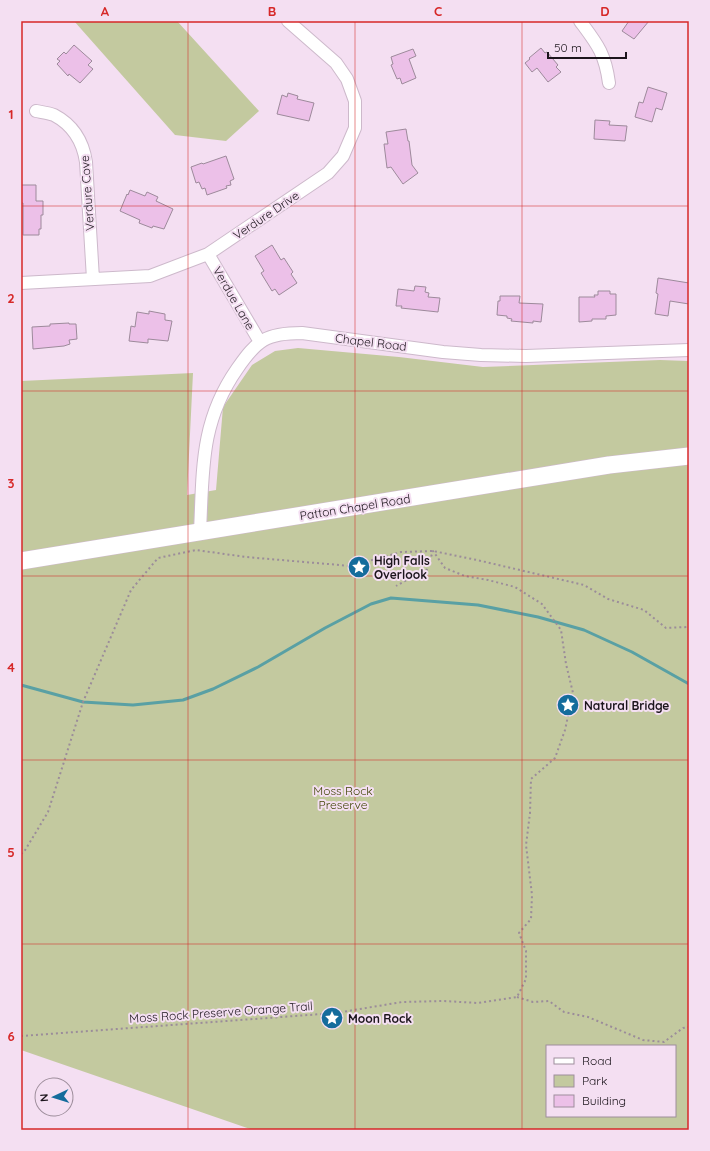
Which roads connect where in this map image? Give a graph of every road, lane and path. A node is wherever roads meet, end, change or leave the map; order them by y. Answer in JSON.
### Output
{"nodes":[{"id":1,"x":288,"y":21,"type":"edge"},
{"id":2,"x":580,"y":21,"type":"edge"},
{"id":3,"x":610,"y":83,"type":"dead end"},
{"id":4,"x":36,"y":111,"type":"dead end"},
{"id":5,"x":208,"y":254,"type":"junction"},
{"id":6,"x":93,"y":279,"type":"junction"},
{"id":7,"x":21,"y":283,"type":"edge"},
{"id":8,"x":260,"y":342,"type":"junction"},
{"id":9,"x":689,"y":350,"type":"edge"},
{"id":10,"x":689,"y":456,"type":"edge"},
{"id":11,"x":200,"y":532,"type":"junction"},
{"id":12,"x":433,"y":551,"type":"junction"},
{"id":13,"x":21,"y":561,"type":"edge"},
{"id":14,"x":396,"y":586,"type":"dead end"},
{"id":15,"x":689,"y":629,"type":"edge"},
{"id":16,"x":21,"y":854,"type":"edge"},
{"id":17,"x":517,"y":997,"type":"junction"},
{"id":18,"x":689,"y":1027,"type":"edge"},
{"id":19,"x":21,"y":1036,"type":"edge"}],
"edges":[{"from":1,"to":5,"type":"street","name":"Verdure Drive"},
{"from":2,"to":3,"type":"street"},
{"from":4,"to":6,"type":"street","name":"Verdure Cove"},
{"from":5,"to":6,"type":"street","name":"Verdure Drive"},
{"from":5,"to":8,"type":"street","name":"Verdue Lane"},
{"from":6,"to":7,"type":"street","name":"Verdure Drive"},
{"from":8,"to":9,"type":"street","name":"Chapel Road"},
{"from":8,"to":11,"type":"street","name":"Chapel Road"},
{"from":10,"to":11,"type":"street","name":"Patton Chapel Road"},
{"from":11,"to":13,"type":"street","name":"Patton Chapel Road"},
{"from":12,"to":14,"type":"path"},
{"from":12,"to":15,"type":"path"},
{"from":12,"to":16,"type":"path"},
{"from":12,"to":17,"type":"path"},
{"from":17,"to":18,"type":"path","name":"Moss Rock Preserve Orange Trail"},
{"from":17,"to":19,"type":"path","name":"Moss Rock Preserve Orange Trail"}]}
